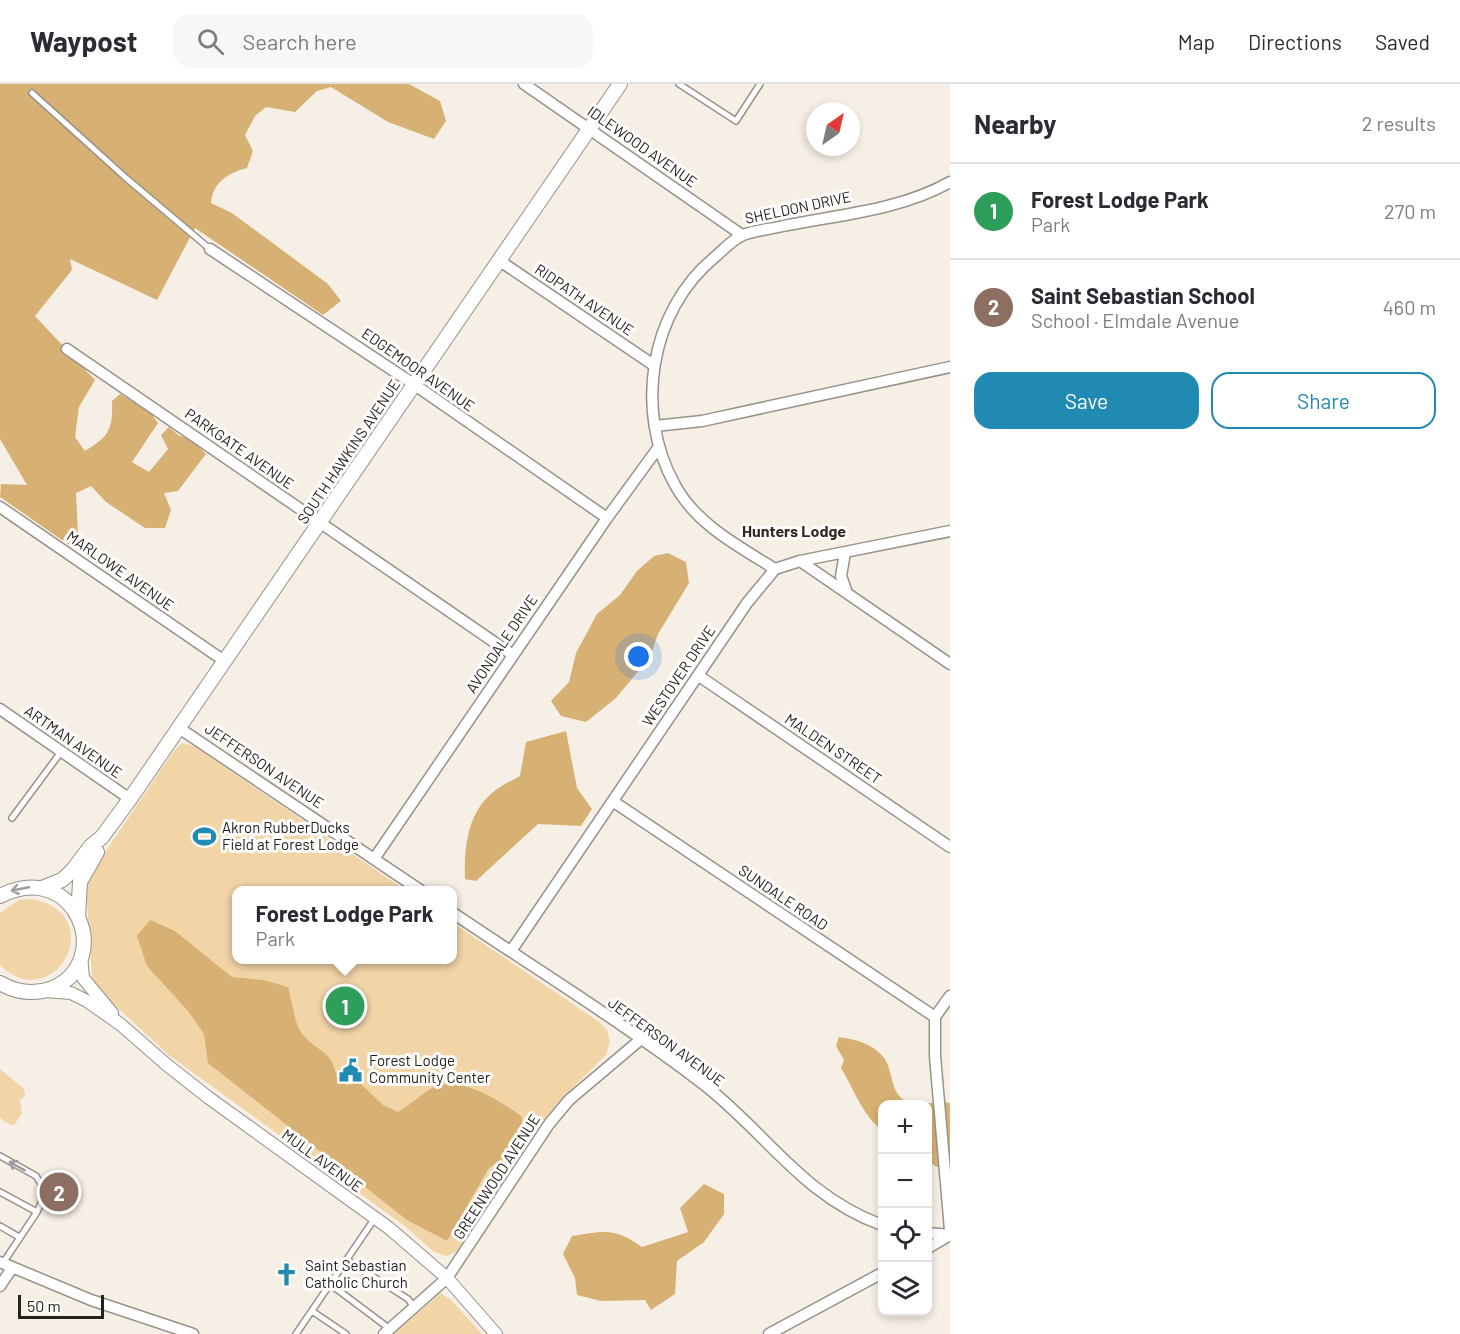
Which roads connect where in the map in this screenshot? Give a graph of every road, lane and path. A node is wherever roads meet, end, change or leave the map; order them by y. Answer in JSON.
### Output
{"nodes":[{"id":1,"x":524,"y":84,"type":"edge"},
{"id":2,"x":621,"y":84,"type":"edge"},
{"id":3,"x":680,"y":84,"type":"edge"},
{"id":4,"x":760,"y":84,"type":"edge"},
{"id":5,"x":32,"y":93,"type":"dead end"},
{"id":6,"x":591,"y":129,"type":"junction"},
{"id":7,"x":950,"y":182,"type":"edge"},
{"id":8,"x":742,"y":235,"type":"junction"},
{"id":9,"x":210,"y":249,"type":"joint"},
{"id":10,"x":500,"y":261,"type":"junction"},
{"id":11,"x":67,"y":349,"type":"dead end"},
{"id":12,"x":652,"y":364,"type":"junction"},
{"id":13,"x":950,"y":367,"type":"edge"},
{"id":14,"x":415,"y":385,"type":"junction"},
{"id":15,"x":655,"y":426,"type":"junction"},
{"id":16,"x":658,"y":448,"type":"junction"},
{"id":17,"x":0,"y":507,"type":"edge"},
{"id":18,"x":607,"y":518,"type":"junction"},
{"id":19,"x":320,"y":523,"type":"junction"},
{"id":20,"x":950,"y":531,"type":"edge"},
{"id":21,"x":845,"y":553,"type":"junction"},
{"id":22,"x":800,"y":561,"type":"junction"},
{"id":23,"x":775,"y":569,"type":"junction"},
{"id":24,"x":847,"y":594,"type":"junction"},
{"id":25,"x":513,"y":655,"type":"junction"},
{"id":26,"x":224,"y":660,"type":"junction"},
{"id":27,"x":950,"y":664,"type":"edge"},
{"id":28,"x":699,"y":676,"type":"junction"},
{"id":29,"x":0,"y":710,"type":"edge"},
{"id":30,"x":179,"y":728,"type":"junction"},
{"id":31,"x":61,"y":752,"type":"junction"},
{"id":32,"x":130,"y":800,"type":"junction"},
{"id":33,"x":614,"y":802,"type":"junction"},
{"id":34,"x":12,"y":818,"type":"dead end"},
{"id":35,"x":102,"y":837,"type":"junction"},
{"id":36,"x":950,"y":847,"type":"edge"},
{"id":37,"x":374,"y":859,"type":"junction"},
{"id":38,"x":413,"y":886,"type":"edge"},
{"id":39,"x":42,"y":888,"type":"junction"},
{"id":40,"x":0,"y":896,"type":"edge"},
{"id":41,"x":457,"y":916,"type":"edge"},
{"id":42,"x":78,"y":917,"type":"junction"},
{"id":43,"x":511,"y":951,"type":"junction"},
{"id":44,"x":81,"y":956,"type":"junction"},
{"id":45,"x":0,"y":983,"type":"edge"},
{"id":46,"x":45,"y":991,"type":"junction"},
{"id":47,"x":19,"y":992,"type":"junction"},
{"id":48,"x":950,"y":996,"type":"edge"},
{"id":49,"x":0,"y":999,"type":"edge"},
{"id":50,"x":935,"y":1017,"type":"junction"},
{"id":51,"x":120,"y":1024,"type":"junction"},
{"id":52,"x":640,"y":1040,"type":"junction"},
{"id":53,"x":0,"y":1156,"type":"edge"},
{"id":54,"x":0,"y":1192,"type":"edge"},
{"id":55,"x":37,"y":1212,"type":"junction"},
{"id":56,"x":375,"y":1218,"type":"junction"},
{"id":57,"x":878,"y":1224,"type":"edge"},
{"id":58,"x":0,"y":1226,"type":"edge"},
{"id":59,"x":932,"y":1233,"type":"edge"},
{"id":60,"x":950,"y":1233,"type":"edge"},
{"id":61,"x":19,"y":1237,"type":"junction"},
{"id":62,"x":932,"y":1245,"type":"edge"},
{"id":63,"x":347,"y":1260,"type":"junction"},
{"id":64,"x":5,"y":1264,"type":"edge"},
{"id":65,"x":878,"y":1275,"type":"edge"},
{"id":66,"x":447,"y":1278,"type":"junction"},
{"id":67,"x":330,"y":1284,"type":"junction"},
{"id":68,"x":0,"y":1286,"type":"edge"},
{"id":69,"x":415,"y":1308,"type":"junction"},
{"id":70,"x":312,"y":1311,"type":"junction"},
{"id":71,"x":168,"y":1331,"type":"edge"},
{"id":72,"x":387,"y":1332,"type":"edge"},
{"id":73,"x":193,"y":1334,"type":"edge"},
{"id":74,"x":296,"y":1334,"type":"edge"},
{"id":75,"x":346,"y":1334,"type":"edge"},
{"id":76,"x":496,"y":1334,"type":"edge"},
{"id":77,"x":769,"y":1334,"type":"edge"}],
"edges":[{"from":1,"to":6,"type":"street","name":"IDLEWOOD AVENUE"},
{"from":2,"to":6,"type":"main road","name":"SOUTH HAWKINS AVENUE"},
{"from":3,"to":4,"type":"lane"},
{"from":5,"to":9,"type":"lane"},
{"from":6,"to":8,"type":"street","name":"IDLEWOOD AVENUE"},
{"from":6,"to":10,"type":"main road","name":"SOUTH HAWKINS AVENUE"},
{"from":7,"to":8,"type":"street","name":"SHELDON DRIVE"},
{"from":8,"to":12,"type":"street","name":"SHELDON DRIVE"},
{"from":9,"to":14,"type":"street","name":"EDGEMOOR AVENUE"},
{"from":10,"to":12,"type":"street","name":"RIDPATH AVENUE"},
{"from":10,"to":14,"type":"main road","name":"SOUTH HAWKINS AVENUE"},
{"from":11,"to":19,"type":"street","name":"PARKGATE AVENUE"},
{"from":12,"to":15,"type":"street","name":"SHELDON DRIVE"},
{"from":13,"to":15,"type":"street"},
{"from":14,"to":18,"type":"street","name":"EDGEMOOR AVENUE"},
{"from":14,"to":19,"type":"main road","name":"SOUTH HAWKINS AVENUE"},
{"from":15,"to":16,"type":"street","name":"SHELDON DRIVE"},
{"from":16,"to":18,"type":"street","name":"AVONDALE DRIVE"},
{"from":16,"to":23,"type":"street","name":"SHELDON DRIVE"},
{"from":17,"to":26,"type":"street","name":"MARLOWE AVENUE"},
{"from":18,"to":25,"type":"street","name":"AVONDALE DRIVE"},
{"from":19,"to":25,"type":"street","name":"PARKGATE AVENUE"},
{"from":19,"to":26,"type":"main road","name":"SOUTH HAWKINS AVENUE"},
{"from":20,"to":21,"type":"street"},
{"from":21,"to":22,"type":"street"},
{"from":21,"to":24,"type":"street"},
{"from":22,"to":23,"type":"street"},
{"from":22,"to":24,"type":"street"},
{"from":23,"to":28,"type":"street","name":"WESTOVER DRIVE"},
{"from":24,"to":27,"type":"street"},
{"from":25,"to":37,"type":"street","name":"AVONDALE DRIVE"},
{"from":26,"to":30,"type":"main road","name":"SOUTH HAWKINS AVENUE"},
{"from":28,"to":33,"type":"street","name":"WESTOVER DRIVE"},
{"from":28,"to":36,"type":"street","name":"MALDEN STREET"},
{"from":29,"to":31,"type":"street","name":"ARTMAN AVENUE"},
{"from":30,"to":32,"type":"main road","name":"SOUTH HAWKINS AVENUE"},
{"from":30,"to":37,"type":"street","name":"JEFFERSON AVENUE"},
{"from":31,"to":32,"type":"street","name":"ARTMAN AVENUE"},
{"from":31,"to":34,"type":"lane"},
{"from":32,"to":35,"type":"main road","name":"SOUTH HAWKINS AVENUE"},
{"from":33,"to":43,"type":"street","name":"WESTOVER DRIVE"},
{"from":33,"to":50,"type":"street","name":"SUNDALE ROAD"},
{"from":35,"to":39,"type":"main road","name":"SOUTH HAWKINS AVENUE"},
{"from":35,"to":42,"type":"main road","name":"SOUTH HAWKINS AVENUE"},
{"from":37,"to":38,"type":"street","name":"JEFFERSON AVENUE"},
{"from":39,"to":40,"type":"main road","one_way":true},
{"from":39,"to":42,"type":"main road"},
{"from":41,"to":43,"type":"street","name":"JEFFERSON AVENUE"},
{"from":42,"to":44,"type":"main road","name":"SOUTH HAWKINS AVENUE"},
{"from":43,"to":52,"type":"street","name":"JEFFERSON AVENUE"},
{"from":44,"to":46,"type":"main road"},
{"from":44,"to":51,"type":"street","name":"MULL AVENUE"},
{"from":45,"to":47,"type":"main road"},
{"from":46,"to":47,"type":"main road"},
{"from":46,"to":51,"type":"street","name":"MULL AVENUE"},
{"from":47,"to":49,"type":"main road"},
{"from":48,"to":50,"type":"street"},
{"from":50,"to":60,"type":"street"},
{"from":51,"to":56,"type":"street","name":"MULL AVENUE"},
{"from":52,"to":57,"type":"street","name":"JEFFERSON AVENUE"},
{"from":52,"to":66,"type":"street","name":"GREENWOOD AVENUE"},
{"from":55,"to":53,"type":"lane","one_way":true},
{"from":54,"to":55,"type":"lane"},
{"from":55,"to":61,"type":"lane"},
{"from":56,"to":63,"type":"lane"},
{"from":56,"to":66,"type":"street","name":"MULL AVENUE"},
{"from":58,"to":61,"type":"lane"},
{"from":59,"to":60,"type":"street"},
{"from":60,"to":62,"type":"street"},
{"from":61,"to":64,"type":"lane"},
{"from":63,"to":67,"type":"lane"},
{"from":63,"to":69,"type":"lane"},
{"from":64,"to":68,"type":"street"},
{"from":64,"to":71,"type":"street"},
{"from":65,"to":77,"type":"street"},
{"from":66,"to":69,"type":"street","name":"GREENWOOD AVENUE"},
{"from":66,"to":76,"type":"street","name":"MULL AVENUE"},
{"from":67,"to":70,"type":"lane"},
{"from":67,"to":72,"type":"lane"},
{"from":69,"to":72,"type":"street","name":"GREENWOOD AVENUE"},
{"from":70,"to":74,"type":"lane"},
{"from":70,"to":75,"type":"lane"},
{"from":71,"to":73,"type":"street"}]}
